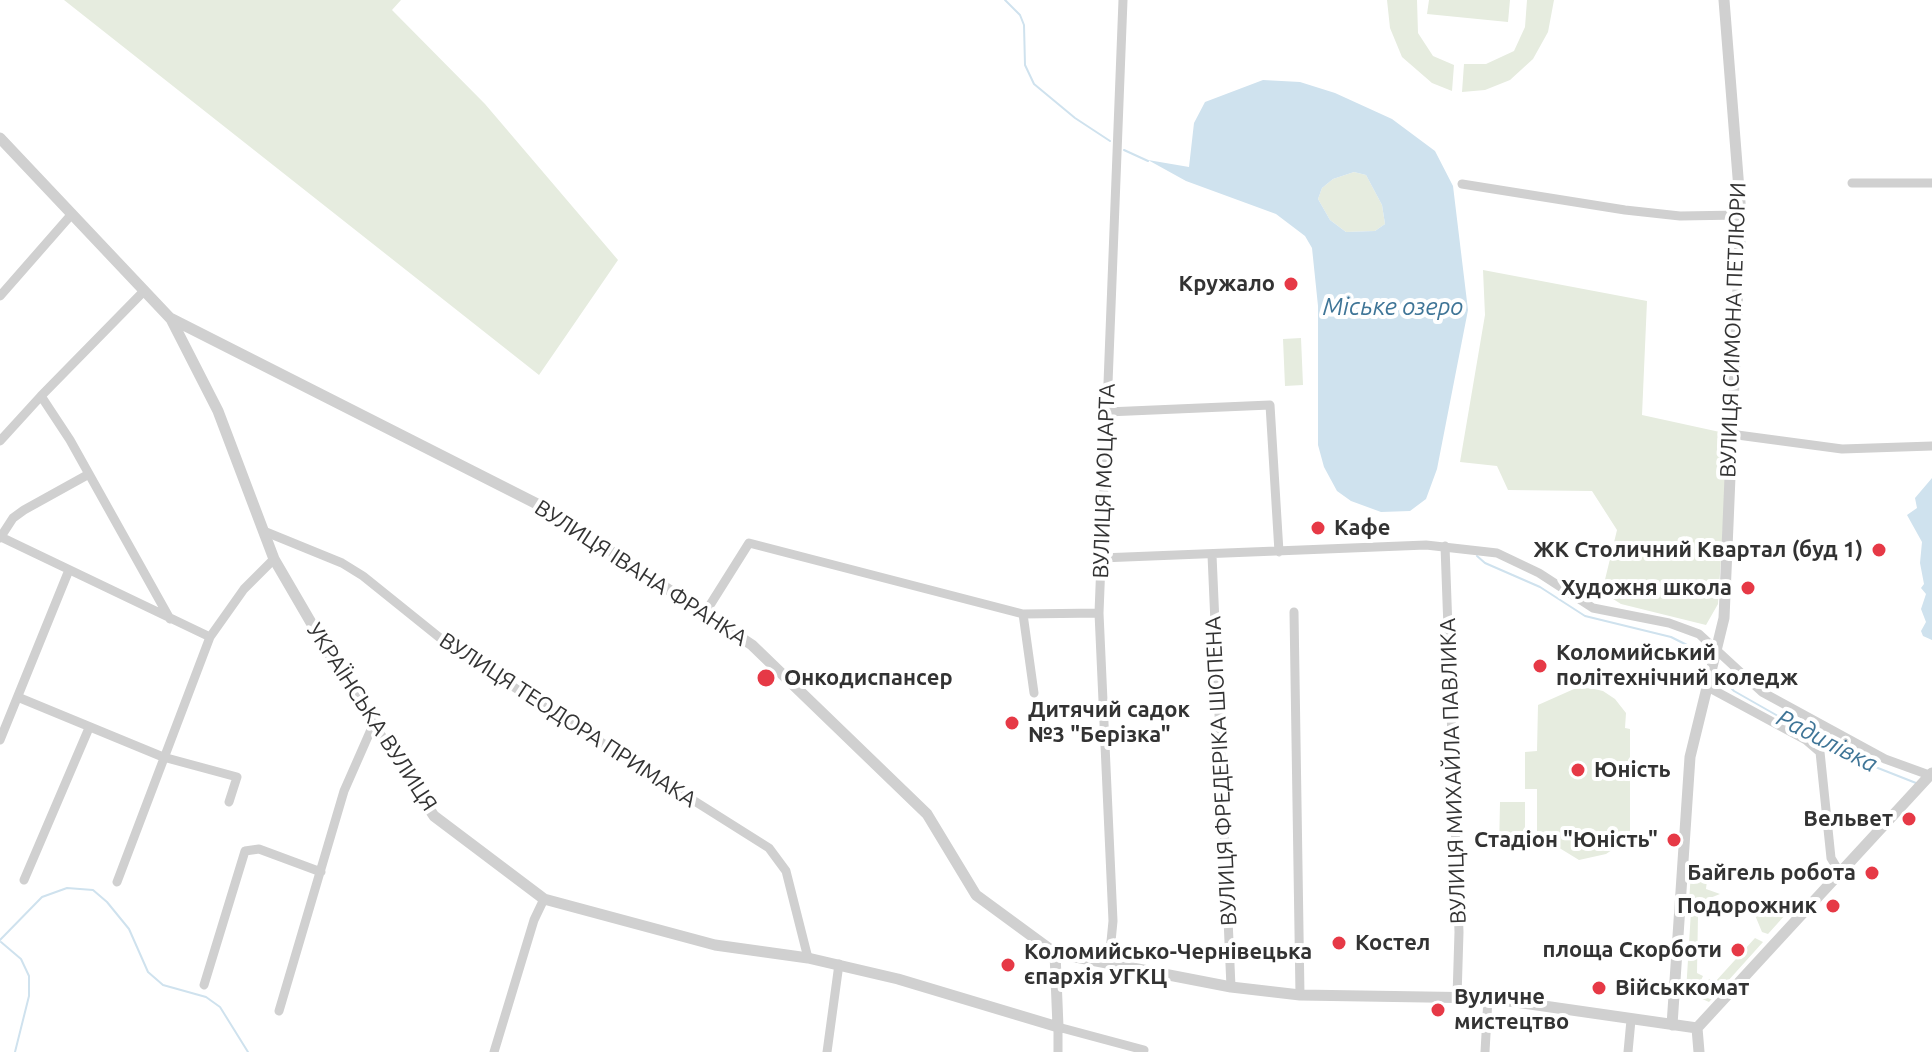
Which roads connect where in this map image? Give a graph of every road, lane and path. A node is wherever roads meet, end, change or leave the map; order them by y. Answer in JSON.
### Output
{"nodes":[{"id":1,"x":1123,"y":0,"type":"edge"},
{"id":2,"x":1724,"y":0,"type":"edge"},
{"id":3,"x":0,"y":138,"type":"edge"},
{"id":4,"x":1852,"y":183,"type":"dead end"},
{"id":5,"x":1932,"y":183,"type":"edge"},
{"id":6,"x":1462,"y":184,"type":"dead end"},
{"id":7,"x":71,"y":215,"type":"junction"},
{"id":8,"x":1741,"y":215,"type":"junction"},
{"id":9,"x":144,"y":291,"type":"junction"},
{"id":10,"x":0,"y":296,"type":"edge"},
{"id":11,"x":170,"y":318,"type":"junction"},
{"id":12,"x":41,"y":396,"type":"junction"},
{"id":13,"x":1107,"y":412,"type":"junction"},
{"id":14,"x":1730,"y":434,"type":"junction"},
{"id":15,"x":0,"y":441,"type":"edge"},
{"id":16,"x":1932,"y":446,"type":"edge"},
{"id":17,"x":89,"y":474,"type":"junction"},
{"id":18,"x":266,"y":532,"type":"junction"},
{"id":19,"x":1,"y":537,"type":"edge"},
{"id":20,"x":1445,"y":546,"type":"junction"},
{"id":21,"x":1279,"y":552,"type":"junction"},
{"id":22,"x":1212,"y":555,"type":"junction"},
{"id":23,"x":1101,"y":558,"type":"junction"},
{"id":24,"x":274,"y":559,"type":"junction"},
{"id":25,"x":69,"y":570,"type":"junction"},
{"id":26,"x":1294,"y":612,"type":"dead end"},
{"id":27,"x":705,"y":613,"type":"junction"},
{"id":28,"x":1099,"y":613,"type":"junction"},
{"id":29,"x":1023,"y":614,"type":"junction"},
{"id":30,"x":170,"y":619,"type":"junction"},
{"id":31,"x":210,"y":637,"type":"junction"},
{"id":32,"x":1716,"y":654,"type":"junction"},
{"id":33,"x":1707,"y":681,"type":"junction"},
{"id":34,"x":1034,"y":693,"type":"dead end"},
{"id":35,"x":20,"y":698,"type":"junction"},
{"id":36,"x":373,"y":725,"type":"junction"},
{"id":37,"x":89,"y":728,"type":"junction"},
{"id":38,"x":0,"y":740,"type":"edge"},
{"id":39,"x":163,"y":757,"type":"junction"},
{"id":40,"x":1928,"y":779,"type":"edge"},
{"id":41,"x":229,"y":802,"type":"dead end"},
{"id":42,"x":321,"y":872,"type":"junction"},
{"id":43,"x":1840,"y":873,"type":"junction"},
{"id":44,"x":24,"y":880,"type":"dead end"},
{"id":45,"x":117,"y":882,"type":"dead end"},
{"id":46,"x":544,"y":899,"type":"junction"},
{"id":47,"x":1055,"y":953,"type":"junction"},
{"id":48,"x":808,"y":958,"type":"junction"},
{"id":49,"x":1109,"y":962,"type":"junction"},
{"id":50,"x":839,"y":964,"type":"junction"},
{"id":51,"x":204,"y":985,"type":"dead end"},
{"id":52,"x":1231,"y":987,"type":"junction"},
{"id":53,"x":1300,"y":995,"type":"junction"},
{"id":54,"x":1457,"y":997,"type":"junction"},
{"id":55,"x":1488,"y":998,"type":"junction"},
{"id":56,"x":279,"y":1011,"type":"dead end"},
{"id":57,"x":1631,"y":1020,"type":"junction"},
{"id":58,"x":1672,"y":1025,"type":"junction"},
{"id":59,"x":1058,"y":1027,"type":"junction"},
{"id":60,"x":1697,"y":1028,"type":"junction"},
{"id":61,"x":1144,"y":1050,"type":"dead end"},
{"id":62,"x":494,"y":1052,"type":"edge"},
{"id":63,"x":827,"y":1052,"type":"edge"},
{"id":64,"x":1058,"y":1052,"type":"edge"},
{"id":65,"x":1485,"y":1052,"type":"edge"},
{"id":66,"x":1628,"y":1052,"type":"edge"},
{"id":67,"x":1699,"y":1052,"type":"edge"}],
"edges":[{"from":1,"to":13,"type":"street","name":"ВУЛИЦЯ МОЦАРТА"},
{"from":2,"to":8,"type":"street","name":"ВУЛИЦЯ СИМОНА ПЕТЛЮРИ"},
{"from":3,"to":7,"type":"street","name":"ВУЛИЦЯ ІВАНА ФРАНКА"},
{"from":4,"to":5,"type":"street"},
{"from":6,"to":8,"type":"street"},
{"from":7,"to":9,"type":"street","name":"ВУЛИЦЯ ІВАНА ФРАНКА"},
{"from":7,"to":10,"type":"street"},
{"from":8,"to":14,"type":"street","name":"ВУЛИЦЯ СИМОНА ПЕТЛЮРИ"},
{"from":9,"to":11,"type":"street","name":"ВУЛИЦЯ ІВАНА ФРАНКА"},
{"from":9,"to":12,"type":"street"},
{"from":11,"to":18,"type":"street","name":"УКРАЇНСЬКА ВУЛИЦЯ"},
{"from":11,"to":27,"type":"street","name":"ВУЛИЦЯ ІВАНА ФРАНКА"},
{"from":12,"to":15,"type":"street"},
{"from":12,"to":17,"type":"street"},
{"from":13,"to":21,"type":"street"},
{"from":13,"to":23,"type":"street","name":"ВУЛИЦЯ МОЦАРТА"},
{"from":14,"to":16,"type":"street"},
{"from":14,"to":32,"type":"street","name":"ВУЛИЦЯ СИМОНА ПЕТЛЮРИ"},
{"from":17,"to":19,"type":"street"},
{"from":17,"to":30,"type":"street"},
{"from":18,"to":24,"type":"street","name":"УКРАЇНСЬКА ВУЛИЦЯ"},
{"from":18,"to":48,"type":"street","name":"ВУЛИЦЯ ТЕОДОРА ПРИМАКА"},
{"from":19,"to":25,"type":"street"},
{"from":20,"to":21,"type":"street"},
{"from":20,"to":32,"type":"street"},
{"from":20,"to":54,"type":"street","name":"ВУЛИЦЯ МИХАЙЛА ПАВЛИКА"},
{"from":21,"to":22,"type":"street"},
{"from":22,"to":23,"type":"street"},
{"from":22,"to":52,"type":"street","name":"ВУЛИЦЯ ФРЕДЕРІКА ШОПЕНА"},
{"from":23,"to":28,"type":"street","name":"ВУЛИЦЯ МОЦАРТА"},
{"from":24,"to":31,"type":"street"},
{"from":24,"to":36,"type":"street","name":"УКРАЇНСЬКА ВУЛИЦЯ"},
{"from":25,"to":30,"type":"street"},
{"from":25,"to":35,"type":"street"},
{"from":26,"to":53,"type":"street"},
{"from":27,"to":29,"type":"street"},
{"from":27,"to":47,"type":"street","name":"ВУЛИЦЯ ІВАНА ФРАНКА"},
{"from":28,"to":29,"type":"street"},
{"from":28,"to":49,"type":"street","name":"ВУЛИЦЯ МОЦАРТА"},
{"from":29,"to":34,"type":"street"},
{"from":30,"to":31,"type":"street"},
{"from":31,"to":39,"type":"street"},
{"from":32,"to":33,"type":"street","name":"ВУЛИЦЯ СИМОНА ПЕТЛЮРИ"},
{"from":32,"to":40,"type":"street"},
{"from":33,"to":43,"type":"street"},
{"from":33,"to":58,"type":"street"},
{"from":35,"to":37,"type":"street"},
{"from":35,"to":38,"type":"street"},
{"from":36,"to":42,"type":"street"},
{"from":36,"to":46,"type":"street","name":"УКРАЇНСЬКА ВУЛИЦЯ"},
{"from":37,"to":39,"type":"street"},
{"from":37,"to":44,"type":"street"},
{"from":39,"to":41,"type":"street"},
{"from":39,"to":45,"type":"street"},
{"from":40,"to":43,"type":"street"},
{"from":42,"to":51,"type":"street"},
{"from":42,"to":56,"type":"street"},
{"from":43,"to":60,"type":"street"},
{"from":46,"to":48,"type":"street","name":"УКРАЇНСЬКА ВУЛИЦЯ"},
{"from":46,"to":62,"type":"street"},
{"from":47,"to":49,"type":"street","name":"ВУЛИЦЯ ІВАНА ФРАНКА"},
{"from":47,"to":59,"type":"street"},
{"from":48,"to":50,"type":"street","name":"УКРАЇНСЬКА ВУЛИЦЯ"},
{"from":49,"to":52,"type":"street","name":"ВУЛИЦЯ ІВАНА ФРАНКА"},
{"from":50,"to":59,"type":"street","name":"УКРАЇНСЬКА ВУЛИЦЯ"},
{"from":50,"to":63,"type":"street"},
{"from":52,"to":53,"type":"street","name":"ВУЛИЦЯ ІВАНА ФРАНКА"},
{"from":53,"to":54,"type":"street","name":"ВУЛИЦЯ ІВАНА ФРАНКА"},
{"from":54,"to":55,"type":"street","name":"ВУЛИЦЯ ІВАНА ФРАНКА"},
{"from":55,"to":57,"type":"street","name":"ВУЛИЦЯ ІВАНА ФРАНКА"},
{"from":55,"to":65,"type":"street"},
{"from":57,"to":58,"type":"street","name":"ВУЛИЦЯ ІВАНА ФРАНКА"},
{"from":57,"to":66,"type":"street"},
{"from":58,"to":60,"type":"street","name":"ВУЛИЦЯ ІВАНА ФРАНКА"},
{"from":59,"to":61,"type":"street"},
{"from":59,"to":64,"type":"street"},
{"from":60,"to":67,"type":"street"}]}
